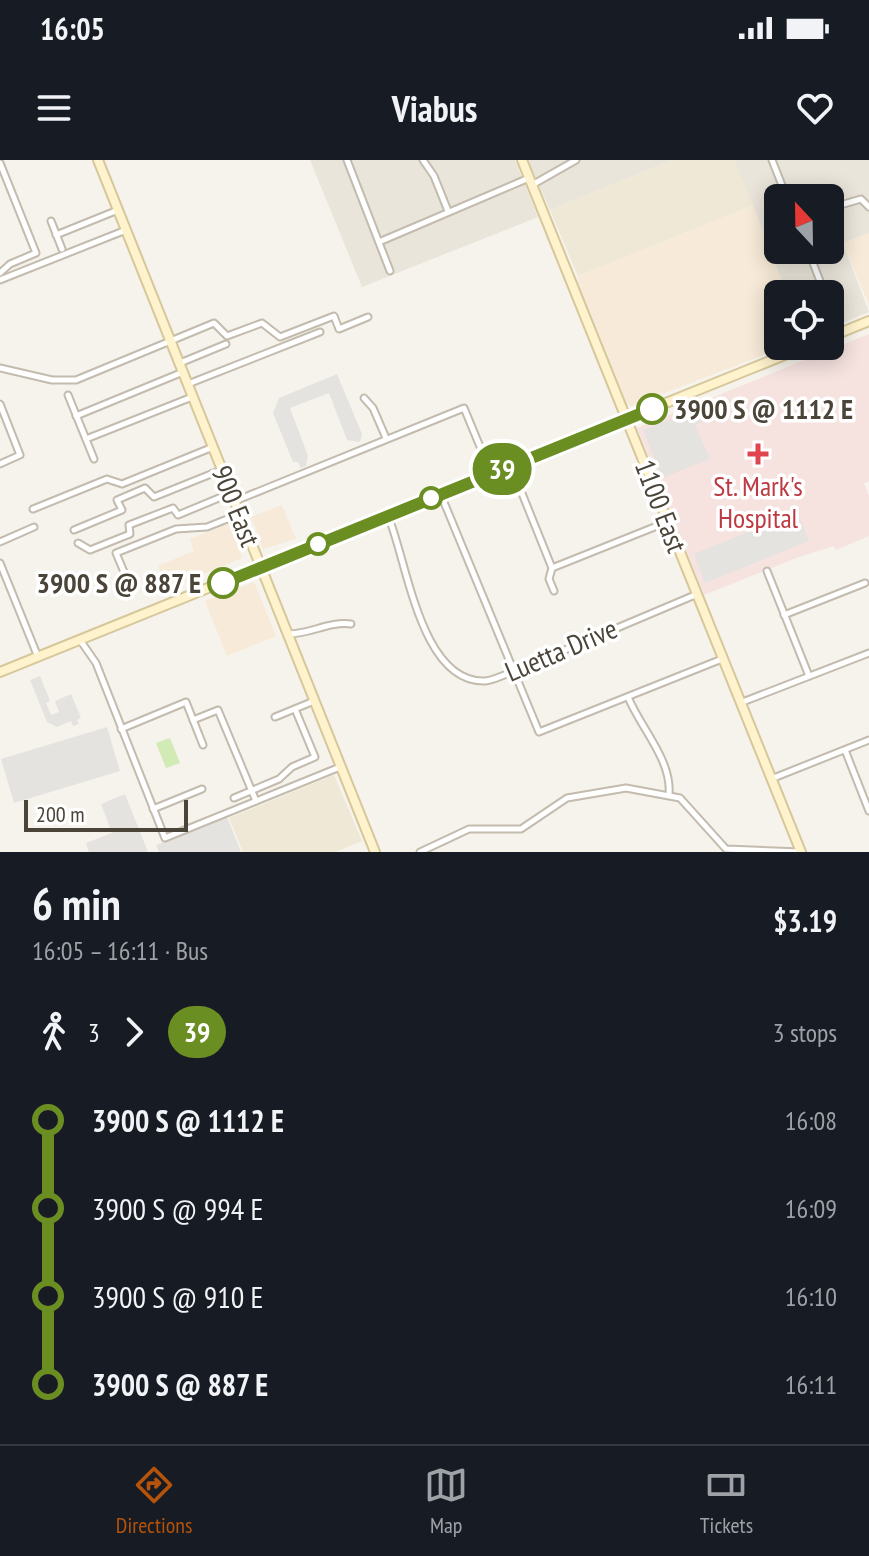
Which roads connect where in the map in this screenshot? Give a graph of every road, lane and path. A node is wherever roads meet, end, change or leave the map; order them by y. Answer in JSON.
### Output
{"nodes":[{"id":1,"x":347,"y":160,"type":"edge"},
{"id":2,"x":423,"y":160,"type":"edge"},
{"id":3,"x":522,"y":160,"type":"edge"},
{"id":4,"x":576,"y":160,"type":"edge"},
{"id":5,"x":772,"y":160,"type":"edge"},
{"id":6,"x":101,"y":161,"type":"edge"},
{"id":7,"x":0,"y":163,"type":"edge"},
{"id":8,"x":531,"y":181,"type":"junction"},
{"id":9,"x":781,"y":184,"type":"edge"},
{"id":10,"x":844,"y":204,"type":"edge"},
{"id":11,"x":869,"y":207,"type":"edge"},
{"id":12,"x":118,"y":210,"type":"junction"},
{"id":13,"x":448,"y":211,"type":"junction"},
{"id":14,"x":51,"y":221,"type":"dead end"},
{"id":15,"x":126,"y":230,"type":"junction"},
{"id":16,"x":56,"y":235,"type":"junction"},
{"id":17,"x":379,"y":242,"type":"junction"},
{"id":18,"x":62,"y":249,"type":"dead end"},
{"id":19,"x":390,"y":271,"type":"dead end"},
{"id":20,"x":0,"y":273,"type":"edge"},
{"id":21,"x":0,"y":280,"type":"edge"},
{"id":22,"x":368,"y":317,"type":"dead end"},
{"id":23,"x":869,"y":321,"type":"edge"},
{"id":24,"x":844,"y":331,"type":"edge"},
{"id":25,"x":320,"y":332,"type":"dead end"},
{"id":26,"x":170,"y":341,"type":"junction"},
{"id":27,"x":226,"y":344,"type":"dead end"},
{"id":28,"x":772,"y":360,"type":"edge"},
{"id":29,"x":0,"y":368,"type":"edge"},
{"id":30,"x":181,"y":368,"type":"junction"},
{"id":31,"x":188,"y":385,"type":"junction"},
{"id":32,"x":68,"y":395,"type":"dead end"},
{"id":33,"x":192,"y":397,"type":"junction"},
{"id":34,"x":364,"y":398,"type":"dead end"},
{"id":35,"x":0,"y":404,"type":"edge"},
{"id":36,"x":76,"y":416,"type":"junction"},
{"id":37,"x":627,"y":419,"type":"junction"},
{"id":38,"x":386,"y":438,"type":"junction"},
{"id":39,"x":86,"y":439,"type":"junction"},
{"id":40,"x":213,"y":447,"type":"junction"},
{"id":41,"x":94,"y":459,"type":"dead end"},
{"id":42,"x":0,"y":464,"type":"edge"},
{"id":43,"x":511,"y":466,"type":"junction"},
{"id":44,"x":221,"y":470,"type":"junction"},
{"id":45,"x":492,"y":474,"type":"junction"},
{"id":46,"x":441,"y":494,"type":"junction"},
{"id":47,"x":233,"y":497,"type":"junction"},
{"id":48,"x":33,"y":509,"type":"dead end"},
{"id":49,"x":240,"y":514,"type":"junction"},
{"id":50,"x":388,"y":516,"type":"junction"},
{"id":51,"x":667,"y":522,"type":"junction"},
{"id":52,"x":34,"y":527,"type":"dead end"},
{"id":53,"x":74,"y":530,"type":"dead end"},
{"id":54,"x":0,"y":542,"type":"edge"},
{"id":55,"x":78,"y":543,"type":"dead end"},
{"id":56,"x":0,"y":563,"type":"edge"},
{"id":57,"x":261,"y":567,"type":"junction"},
{"id":58,"x":552,"y":568,"type":"junction"},
{"id":59,"x":767,"y":571,"type":"dead end"},
{"id":60,"x":124,"y":572,"type":"dead end"},
{"id":61,"x":865,"y":583,"type":"dead end"},
{"id":62,"x":554,"y":591,"type":"dead end"},
{"id":63,"x":695,"y":595,"type":"junction"},
{"id":64,"x":784,"y":615,"type":"junction"},
{"id":65,"x":351,"y":624,"type":"dead end"},
{"id":66,"x":288,"y":634,"type":"junction"},
{"id":67,"x":80,"y":640,"type":"junction"},
{"id":68,"x":869,"y":653,"type":"edge"},
{"id":69,"x":38,"y":657,"type":"junction"},
{"id":70,"x":722,"y":659,"type":"junction"},
{"id":71,"x":0,"y":672,"type":"edge"},
{"id":72,"x":513,"y":672,"type":"junction"},
{"id":73,"x":809,"y":676,"type":"junction"},
{"id":74,"x":628,"y":697,"type":"junction"},
{"id":75,"x":315,"y":701,"type":"junction"},
{"id":76,"x":739,"y":704,"type":"junction"},
{"id":77,"x":295,"y":709,"type":"junction"},
{"id":78,"x":275,"y":717,"type":"dead end"},
{"id":79,"x":193,"y":720,"type":"junction"},
{"id":80,"x":121,"y":729,"type":"junction"},
{"id":81,"x":869,"y":740,"type":"edge"},
{"id":82,"x":203,"y":745,"type":"dead end"},
{"id":83,"x":845,"y":750,"type":"junction"},
{"id":84,"x":341,"y":767,"type":"junction"},
{"id":85,"x":770,"y":780,"type":"junction"},
{"id":86,"x":202,"y":789,"type":"dead end"},
{"id":87,"x":252,"y":790,"type":"junction"},
{"id":88,"x":669,"y":794,"type":"junction"},
{"id":89,"x":234,"y":798,"type":"dead end"},
{"id":90,"x":256,"y":801,"type":"junction"},
{"id":91,"x":153,"y":809,"type":"junction"},
{"id":92,"x":869,"y":811,"type":"edge"},
{"id":93,"x":725,"y":850,"type":"edge"},
{"id":94,"x":375,"y":852,"type":"edge"},
{"id":95,"x":420,"y":852,"type":"edge"},
{"id":96,"x":801,"y":852,"type":"edge"}],
"edges":[{"from":1,"to":17,"type":"street"},
{"from":2,"to":13,"type":"street"},
{"from":3,"to":8,"type":"main road","name":"1100 East"},
{"from":4,"to":8,"type":"street"},
{"from":5,"to":9,"type":"street"},
{"from":6,"to":12,"type":"main road","name":"900 East"},
{"from":7,"to":20,"type":"street"},
{"from":8,"to":13,"type":"street"},
{"from":8,"to":37,"type":"main road","name":"1100 East"},
{"from":10,"to":11,"type":"street"},
{"from":12,"to":15,"type":"main road","name":"900 East"},
{"from":12,"to":16,"type":"street"},
{"from":13,"to":17,"type":"street"},
{"from":14,"to":16,"type":"street"},
{"from":15,"to":21,"type":"street"},
{"from":15,"to":26,"type":"main road","name":"900 East"},
{"from":16,"to":18,"type":"street"},
{"from":17,"to":19,"type":"street"},
{"from":22,"to":26,"type":"street"},
{"from":23,"to":24,"type":"main road"},
{"from":25,"to":31,"type":"street"},
{"from":26,"to":29,"type":"street"},
{"from":26,"to":30,"type":"main road","name":"900 East"},
{"from":27,"to":30,"type":"street"},
{"from":28,"to":37,"type":"main road"},
{"from":30,"to":31,"type":"main road","name":"900 East"},
{"from":30,"to":36,"type":"street"},
{"from":31,"to":33,"type":"main road","name":"900 East"},
{"from":32,"to":36,"type":"street"},
{"from":33,"to":39,"type":"street"},
{"from":33,"to":40,"type":"main road","name":"900 East"},
{"from":34,"to":38,"type":"street"},
{"from":35,"to":42,"type":"street"},
{"from":36,"to":39,"type":"street"},
{"from":37,"to":43,"type":"main road"},
{"from":37,"to":51,"type":"main road","name":"1100 East"},
{"from":38,"to":45,"type":"street"},
{"from":38,"to":47,"type":"street"},
{"from":39,"to":41,"type":"street"},
{"from":40,"to":44,"type":"main road","name":"900 East"},
{"from":40,"to":48,"type":"street"},
{"from":43,"to":45,"type":"main road"},
{"from":43,"to":58,"type":"street"},
{"from":44,"to":47,"type":"main road","name":"900 East"},
{"from":44,"to":53,"type":"street"},
{"from":45,"to":46,"type":"main road"},
{"from":46,"to":50,"type":"main road"},
{"from":46,"to":72,"type":"street"},
{"from":47,"to":49,"type":"main road","name":"900 East"},
{"from":47,"to":55,"type":"street"},
{"from":49,"to":57,"type":"main road","name":"900 East"},
{"from":49,"to":60,"type":"street"},
{"from":50,"to":57,"type":"main road"},
{"from":50,"to":72,"type":"street","name":"Luetta Drive"},
{"from":51,"to":58,"type":"street"},
{"from":51,"to":63,"type":"main road","name":"1100 East"},
{"from":52,"to":54,"type":"street"},
{"from":56,"to":69,"type":"street"},
{"from":57,"to":66,"type":"main road","name":"900 East"},
{"from":57,"to":67,"type":"main road"},
{"from":58,"to":62,"type":"street"},
{"from":59,"to":64,"type":"street"},
{"from":61,"to":64,"type":"street"},
{"from":63,"to":70,"type":"main road","name":"1100 East"},
{"from":63,"to":72,"type":"street","name":"Luetta Drive"},
{"from":64,"to":73,"type":"street"},
{"from":65,"to":66,"type":"street"},
{"from":66,"to":75,"type":"main road","name":"900 East"},
{"from":67,"to":69,"type":"main road"},
{"from":67,"to":80,"type":"street"},
{"from":68,"to":73,"type":"street"},
{"from":69,"to":71,"type":"main road"},
{"from":70,"to":74,"type":"street"},
{"from":70,"to":76,"type":"main road","name":"1100 East"},
{"from":72,"to":74,"type":"street"},
{"from":73,"to":76,"type":"street"},
{"from":74,"to":88,"type":"street"},
{"from":75,"to":77,"type":"street"},
{"from":75,"to":84,"type":"main road","name":"900 East"},
{"from":76,"to":85,"type":"main road","name":"1100 East"},
{"from":77,"to":78,"type":"street"},
{"from":77,"to":87,"type":"street"},
{"from":79,"to":80,"type":"street"},
{"from":79,"to":82,"type":"street"},
{"from":79,"to":87,"type":"street"},
{"from":80,"to":91,"type":"street"},
{"from":81,"to":83,"type":"street"},
{"from":83,"to":85,"type":"street"},
{"from":83,"to":92,"type":"street"},
{"from":84,"to":90,"type":"street"},
{"from":84,"to":94,"type":"main road","name":"900 East"},
{"from":85,"to":96,"type":"main road","name":"1100 East"},
{"from":86,"to":91,"type":"street"},
{"from":87,"to":89,"type":"street"},
{"from":87,"to":90,"type":"street"},
{"from":88,"to":93,"type":"street"},
{"from":88,"to":95,"type":"street"},
{"from":90,"to":91,"type":"street"},
{"from":93,"to":96,"type":"street"}]}
